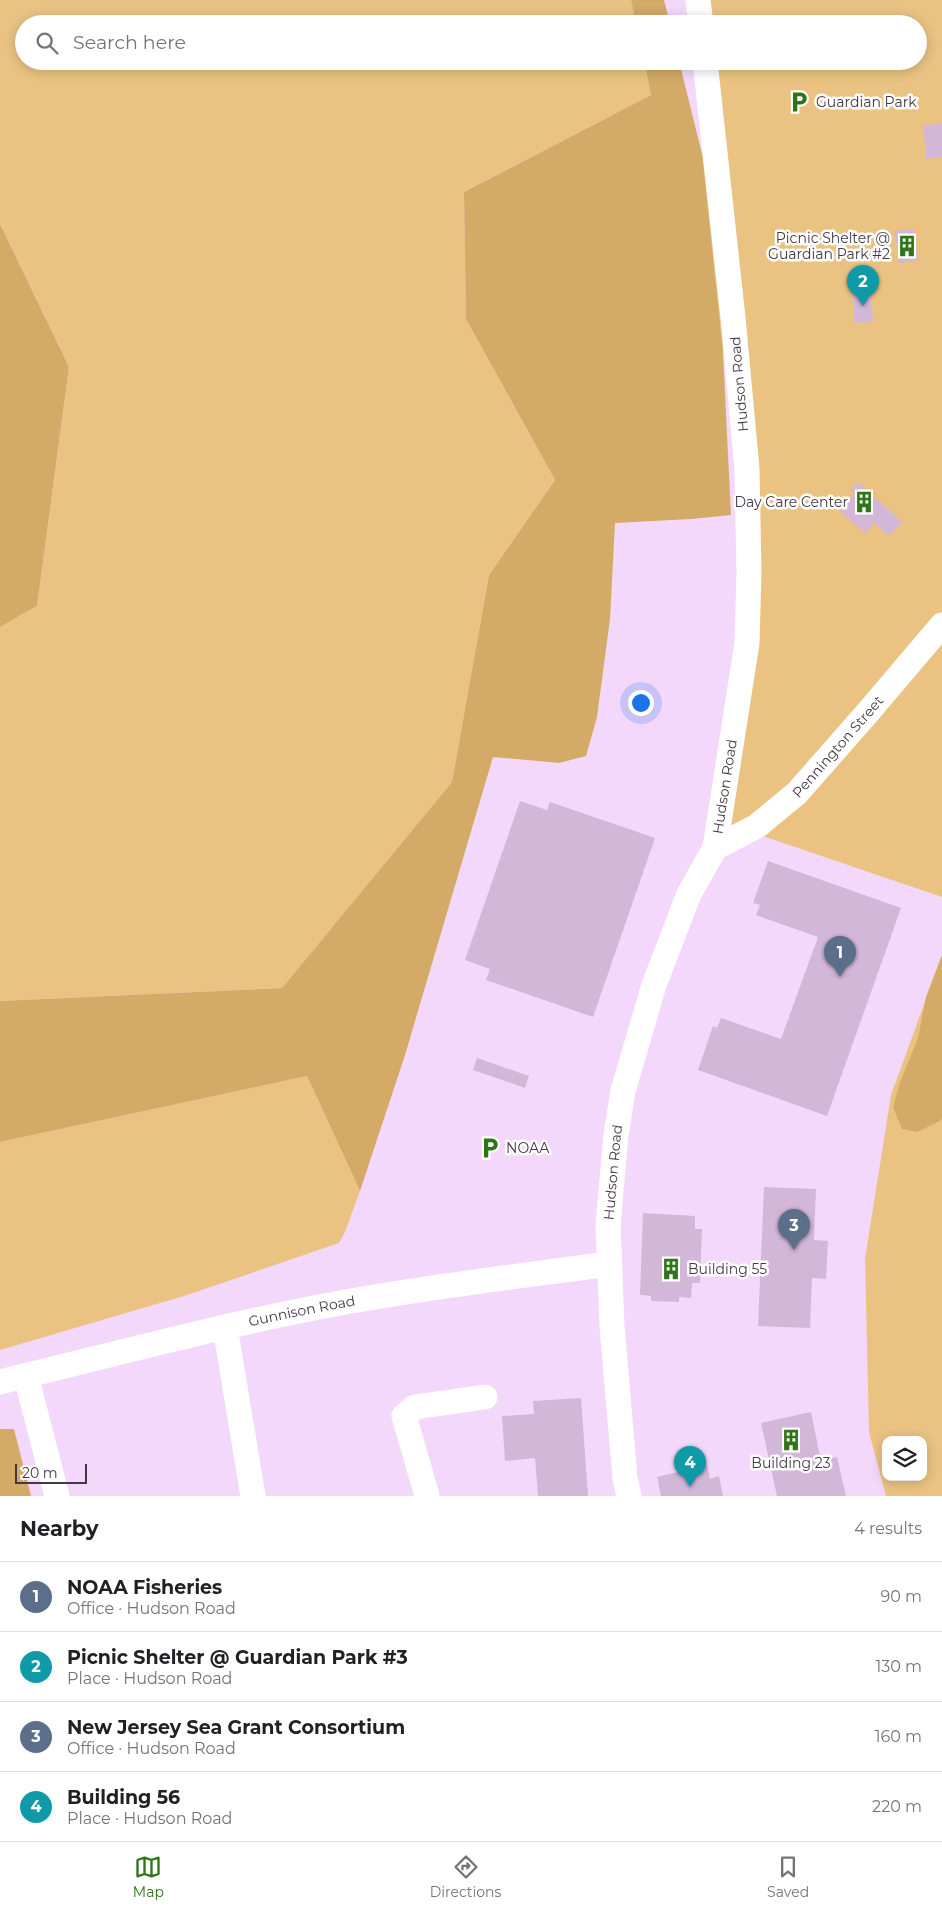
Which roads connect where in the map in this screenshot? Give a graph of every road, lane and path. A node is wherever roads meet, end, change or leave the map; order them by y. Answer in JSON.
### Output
{"nodes":[{"id":1,"x":698,"y":0,"type":"edge"},
{"id":2,"x":700,"y":15,"type":"edge"},
{"id":3,"x":706,"y":70,"type":"edge"},
{"id":4,"x":942,"y":625,"type":"edge"},
{"id":5,"x":715,"y":848,"type":"junction"},
{"id":6,"x":609,"y":1264,"type":"junction"},
{"id":7,"x":225,"y":1327,"type":"junction"},
{"id":8,"x":26,"y":1376,"type":"junction"},
{"id":9,"x":0,"y":1382,"type":"edge"},
{"id":10,"x":485,"y":1397,"type":"dead end"},
{"id":11,"x":57,"y":1496,"type":"edge"},
{"id":12,"x":253,"y":1496,"type":"edge"},
{"id":13,"x":427,"y":1496,"type":"edge"},
{"id":14,"x":629,"y":1496,"type":"edge"}],
"edges":[{"from":1,"to":2,"type":"street"},
{"from":3,"to":5,"type":"street","name":"Hudson Road"},
{"from":4,"to":5,"type":"street","name":"Pennington Street"},
{"from":5,"to":6,"type":"street","name":"Hudson Road"},
{"from":6,"to":7,"type":"street","name":"Gunnison Road"},
{"from":6,"to":14,"type":"street","name":"Hudson Road"},
{"from":7,"to":8,"type":"street","name":"Gunnison Road"},
{"from":7,"to":12,"type":"street"},
{"from":8,"to":9,"type":"street","name":"Gunnison Road"},
{"from":8,"to":11,"type":"street"},
{"from":10,"to":13,"type":"street"}]}
